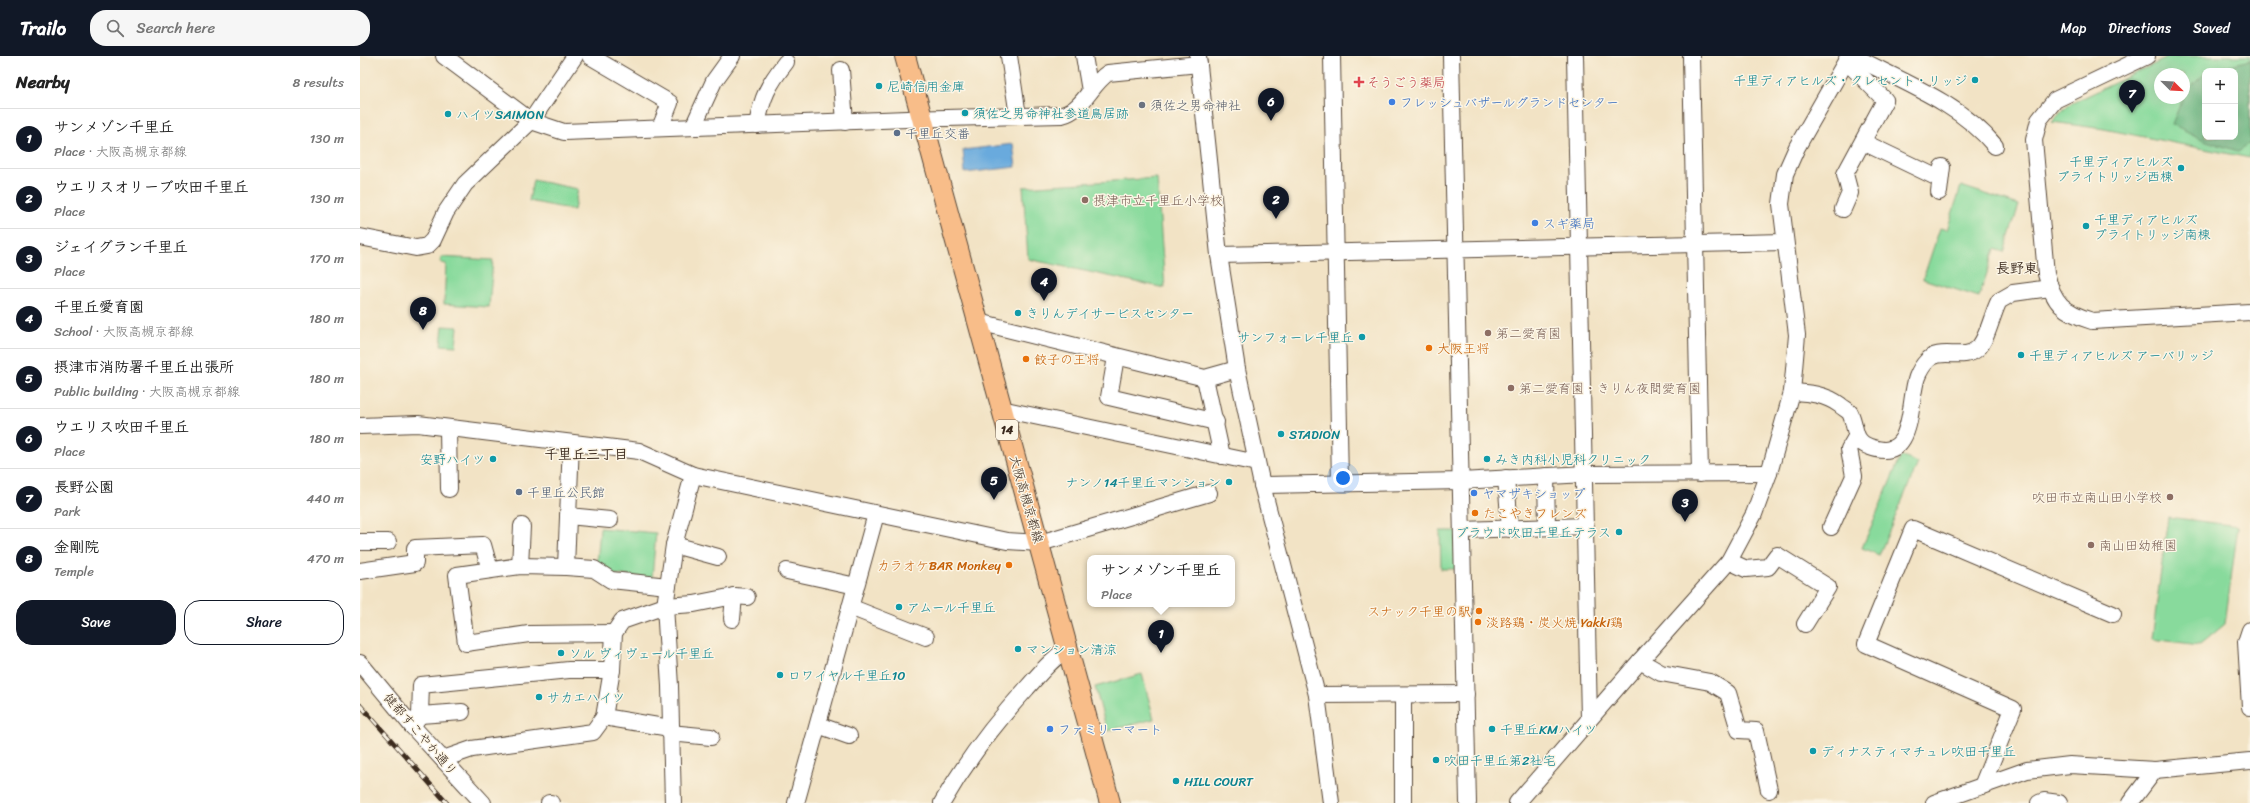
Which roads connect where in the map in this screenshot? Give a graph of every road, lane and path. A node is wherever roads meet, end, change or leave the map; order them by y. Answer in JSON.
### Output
{"nodes":[{"id":1,"x":444,"y":56,"type":"edge"},
{"id":2,"x":575,"y":56,"type":"edge"},
{"id":3,"x":590,"y":56,"type":"edge"},
{"id":4,"x":732,"y":56,"type":"edge"},
{"id":5,"x":905,"y":56,"type":"edge"},
{"id":6,"x":1009,"y":56,"type":"edge"},
{"id":7,"x":1084,"y":56,"type":"edge"},
{"id":8,"x":1332,"y":56,"type":"edge"},
{"id":9,"x":1451,"y":56,"type":"edge"},
{"id":10,"x":1576,"y":56,"type":"edge"},
{"id":11,"x":1691,"y":56,"type":"edge"},
{"id":12,"x":2147,"y":56,"type":"edge"},
{"id":13,"x":1849,"y":58,"type":"edge"},
{"id":14,"x":1198,"y":60,"type":"edge"},
{"id":15,"x":786,"y":62,"type":"dead end"},
{"id":16,"x":841,"y":70,"type":"dead end"},
{"id":17,"x":1090,"y":91,"type":"junction"},
{"id":18,"x":1018,"y":116,"type":"junction"},
{"id":19,"x":922,"y":119,"type":"junction"},
{"id":20,"x":531,"y":121,"type":"junction"},
{"id":21,"x":846,"y":122,"type":"junction"},
{"id":22,"x":757,"y":125,"type":"junction"},
{"id":23,"x":693,"y":127,"type":"junction"},
{"id":24,"x":660,"y":128,"type":"junction"},
{"id":25,"x":1863,"y":142,"type":"junction"},
{"id":26,"x":1995,"y":146,"type":"dead end"},
{"id":27,"x":1941,"y":179,"type":"dead end"},
{"id":28,"x":1843,"y":209,"type":"dead end"},
{"id":29,"x":360,"y":237,"type":"edge"},
{"id":30,"x":1785,"y":242,"type":"junction"},
{"id":31,"x":1695,"y":244,"type":"junction"},
{"id":32,"x":1580,"y":246,"type":"junction"},
{"id":33,"x":1457,"y":251,"type":"junction"},
{"id":34,"x":1336,"y":252,"type":"junction"},
{"id":35,"x":1219,"y":254,"type":"junction"},
{"id":36,"x":2050,"y":288,"type":"junction"},
{"id":37,"x":2250,"y":312,"type":"edge"},
{"id":38,"x":978,"y":322,"type":"junction"},
{"id":39,"x":1116,"y":357,"type":"junction"},
{"id":40,"x":1237,"y":369,"type":"junction"},
{"id":41,"x":1205,"y":378,"type":"junction"},
{"id":42,"x":1792,"y":392,"type":"junction"},
{"id":43,"x":1001,"y":409,"type":"junction"},
{"id":44,"x":1216,"y":422,"type":"junction"},
{"id":45,"x":360,"y":426,"type":"edge"},
{"id":46,"x":448,"y":428,"type":"junction"},
{"id":47,"x":1856,"y":437,"type":"junction"},
{"id":48,"x":571,"y":443,"type":"junction"},
{"id":49,"x":1222,"y":456,"type":"junction"},
{"id":50,"x":1257,"y":463,"type":"junction"},
{"id":51,"x":1769,"y":473,"type":"junction"},
{"id":52,"x":1585,"y":474,"type":"junction"},
{"id":53,"x":1700,"y":474,"type":"junction"},
{"id":54,"x":693,"y":475,"type":"junction"},
{"id":55,"x":1546,"y":476,"type":"junction"},
{"id":56,"x":1506,"y":478,"type":"junction"},
{"id":57,"x":1460,"y":480,"type":"junction"},
{"id":58,"x":1340,"y":483,"type":"junction"},
{"id":59,"x":1262,"y":485,"type":"junction"},
{"id":60,"x":449,"y":489,"type":"dead end"},
{"id":61,"x":1209,"y":493,"type":"dead end"},
{"id":62,"x":876,"y":514,"type":"junction"},
{"id":63,"x":568,"y":516,"type":"junction"},
{"id":64,"x":610,"y":520,"type":"dead end"},
{"id":65,"x":522,"y":526,"type":"dead end"},
{"id":66,"x":1586,"y":526,"type":"junction"},
{"id":67,"x":1547,"y":527,"type":"junction"},
{"id":68,"x":1831,"y":527,"type":"dead end"},
{"id":69,"x":1510,"y":529,"type":"junction"},
{"id":70,"x":1462,"y":530,"type":"junction"},
{"id":71,"x":360,"y":542,"type":"edge"},
{"id":72,"x":388,"y":542,"type":"dead end"},
{"id":73,"x":1040,"y":543,"type":"junction"},
{"id":74,"x":674,"y":545,"type":"junction"},
{"id":75,"x":718,"y":557,"type":"dead end"},
{"id":76,"x":1729,"y":561,"type":"junction"},
{"id":77,"x":520,"y":566,"type":"junction"},
{"id":78,"x":566,"y":567,"type":"junction"},
{"id":79,"x":490,"y":570,"type":"junction"},
{"id":80,"x":360,"y":571,"type":"edge"},
{"id":81,"x":787,"y":571,"type":"dead end"},
{"id":82,"x":668,"y":586,"type":"junction"},
{"id":83,"x":856,"y":586,"type":"junction"},
{"id":84,"x":665,"y":606,"type":"junction"},
{"id":85,"x":850,"y":607,"type":"junction"},
{"id":86,"x":2113,"y":614,"type":"dead end"},
{"id":87,"x":732,"y":619,"type":"dead end"},
{"id":88,"x":1805,"y":624,"type":"dead end"},
{"id":89,"x":2250,"y":630,"type":"edge"},
{"id":90,"x":614,"y":633,"type":"junction"},
{"id":91,"x":926,"y":637,"type":"dead end"},
{"id":92,"x":1068,"y":648,"type":"junction"},
{"id":93,"x":1640,"y":661,"type":"junction"},
{"id":94,"x":360,"y":663,"type":"edge"},
{"id":95,"x":2249,"y":667,"type":"edge"},
{"id":96,"x":612,"y":670,"type":"junction"},
{"id":97,"x":1403,"y":694,"type":"junction"},
{"id":98,"x":1466,"y":694,"type":"junction"},
{"id":99,"x":1317,"y":695,"type":"junction"},
{"id":100,"x":2250,"y":707,"type":"edge"},
{"id":101,"x":462,"y":712,"type":"dead end"},
{"id":102,"x":604,"y":718,"type":"junction"},
{"id":103,"x":1589,"y":719,"type":"junction"},
{"id":104,"x":416,"y":720,"type":"junction"},
{"id":105,"x":818,"y":725,"type":"junction"},
{"id":106,"x":670,"y":730,"type":"junction"},
{"id":107,"x":849,"y":736,"type":"dead end"},
{"id":108,"x":711,"y":737,"type":"dead end"},
{"id":109,"x":443,"y":759,"type":"junction"},
{"id":110,"x":2250,"y":761,"type":"edge"},
{"id":111,"x":2155,"y":770,"type":"junction"},
{"id":112,"x":1982,"y":786,"type":"junction"},
{"id":113,"x":1769,"y":790,"type":"dead end"},
{"id":114,"x":483,"y":803,"type":"edge"},
{"id":115,"x":673,"y":803,"type":"edge"},
{"id":116,"x":796,"y":803,"type":"edge"},
{"id":117,"x":942,"y":803,"type":"edge"},
{"id":118,"x":1110,"y":803,"type":"edge"},
{"id":119,"x":1331,"y":803,"type":"edge"},
{"id":120,"x":1403,"y":803,"type":"edge"},
{"id":121,"x":1468,"y":803,"type":"edge"},
{"id":122,"x":1517,"y":803,"type":"edge"},
{"id":123,"x":1934,"y":803,"type":"edge"},
{"id":124,"x":2039,"y":803,"type":"edge"},
{"id":125,"x":2059,"y":803,"type":"edge"},
{"id":126,"x":2130,"y":803,"type":"edge"}],
"edges":[{"from":1,"to":20,"type":"street"},
{"from":2,"to":20,"type":"street"},
{"from":3,"to":24,"type":"street"},
{"from":4,"to":23,"type":"street"},
{"from":5,"to":19,"type":"main road","name":"大阪高槻京都線","number":"14"},
{"from":6,"to":18,"type":"street"},
{"from":7,"to":17,"type":"street"},
{"from":8,"to":34,"type":"street"},
{"from":9,"to":33,"type":"street"},
{"from":10,"to":32,"type":"street"},
{"from":11,"to":31,"type":"street"},
{"from":12,"to":36,"type":"street"},
{"from":13,"to":25,"type":"street"},
{"from":13,"to":26,"type":"street"},
{"from":13,"to":30,"type":"street"},
{"from":14,"to":17,"type":"street"},
{"from":14,"to":35,"type":"street"},
{"from":15,"to":22,"type":"street"},
{"from":16,"to":21,"type":"street"},
{"from":17,"to":18,"type":"street"},
{"from":18,"to":19,"type":"street"},
{"from":19,"to":21,"type":"street"},
{"from":19,"to":38,"type":"main road","name":"大阪高槻京都線","number":"14"},
{"from":20,"to":24,"type":"street"},
{"from":20,"to":29,"type":"street"},
{"from":21,"to":22,"type":"street"},
{"from":22,"to":23,"type":"street"},
{"from":23,"to":24,"type":"street"},
{"from":25,"to":27,"type":"street"},
{"from":25,"to":28,"type":"street"},
{"from":30,"to":31,"type":"street"},
{"from":30,"to":42,"type":"street"},
{"from":31,"to":32,"type":"street"},
{"from":31,"to":53,"type":"street"},
{"from":32,"to":33,"type":"street"},
{"from":32,"to":52,"type":"street"},
{"from":33,"to":34,"type":"street"},
{"from":33,"to":57,"type":"street"},
{"from":34,"to":35,"type":"street"},
{"from":34,"to":58,"type":"street"},
{"from":35,"to":40,"type":"street"},
{"from":36,"to":37,"type":"street"},
{"from":36,"to":47,"type":"street"},
{"from":38,"to":39,"type":"street"},
{"from":38,"to":43,"type":"main road","name":"大阪高槻京都線","number":"14"},
{"from":39,"to":41,"type":"street"},
{"from":39,"to":44,"type":"street"},
{"from":40,"to":41,"type":"street"},
{"from":40,"to":50,"type":"street"},
{"from":41,"to":44,"type":"street"},
{"from":42,"to":47,"type":"street"},
{"from":42,"to":51,"type":"street"},
{"from":43,"to":49,"type":"street"},
{"from":43,"to":73,"type":"main road","name":"大阪高槻京都線","number":"14"},
{"from":44,"to":49,"type":"street"},
{"from":45,"to":46,"type":"street"},
{"from":46,"to":48,"type":"street"},
{"from":46,"to":60,"type":"street"},
{"from":47,"to":68,"type":"street"},
{"from":48,"to":54,"type":"street"},
{"from":48,"to":63,"type":"street"},
{"from":49,"to":50,"type":"street"},
{"from":50,"to":59,"type":"street"},
{"from":51,"to":53,"type":"street"},
{"from":51,"to":76,"type":"street"},
{"from":52,"to":53,"type":"street"},
{"from":52,"to":55,"type":"street"},
{"from":52,"to":66,"type":"street"},
{"from":54,"to":62,"type":"street"},
{"from":54,"to":74,"type":"street"},
{"from":55,"to":56,"type":"street"},
{"from":55,"to":67,"type":"street"},
{"from":56,"to":57,"type":"street"},
{"from":56,"to":69,"type":"street"},
{"from":57,"to":58,"type":"street"},
{"from":57,"to":70,"type":"street"},
{"from":58,"to":59,"type":"street"},
{"from":59,"to":99,"type":"street"},
{"from":61,"to":73,"type":"street"},
{"from":62,"to":73,"type":"street"},
{"from":62,"to":83,"type":"street"},
{"from":63,"to":64,"type":"street"},
{"from":63,"to":78,"type":"street"},
{"from":65,"to":77,"type":"street"},
{"from":66,"to":67,"type":"street"},
{"from":66,"to":103,"type":"street"},
{"from":67,"to":69,"type":"street"},
{"from":69,"to":70,"type":"street"},
{"from":70,"to":98,"type":"street"},
{"from":71,"to":72,"type":"street"},
{"from":73,"to":92,"type":"main road","name":"大阪高槻京都線","number":"14"},
{"from":74,"to":75,"type":"street"},
{"from":74,"to":82,"type":"street"},
{"from":76,"to":88,"type":"street"},
{"from":76,"to":93,"type":"street"},
{"from":77,"to":78,"type":"street"},
{"from":77,"to":79,"type":"street"},
{"from":78,"to":82,"type":"street"},
{"from":79,"to":80,"type":"street"},
{"from":79,"to":90,"type":"street"},
{"from":81,"to":83,"type":"street"},
{"from":82,"to":84,"type":"street"},
{"from":83,"to":85,"type":"street"},
{"from":84,"to":87,"type":"street"},
{"from":84,"to":90,"type":"street"},
{"from":84,"to":106,"type":"street"},
{"from":85,"to":91,"type":"street"},
{"from":85,"to":105,"type":"street"},
{"from":86,"to":112,"type":"street"},
{"from":89,"to":95,"type":"street"},
{"from":90,"to":96,"type":"street"},
{"from":92,"to":117,"type":"street"},
{"from":92,"to":118,"type":"main road","name":"大阪高槻京都線","number":"14"},
{"from":93,"to":103,"type":"street"},
{"from":93,"to":113,"type":"street"},
{"from":94,"to":104,"type":"street","name":"健都すこやか通り"},
{"from":95,"to":100,"type":"street"},
{"from":96,"to":102,"type":"street"},
{"from":96,"to":104,"type":"street"},
{"from":97,"to":98,"type":"street"},
{"from":97,"to":99,"type":"street"},
{"from":97,"to":120,"type":"street"},
{"from":98,"to":121,"type":"street"},
{"from":99,"to":119,"type":"street"},
{"from":101,"to":104,"type":"street"},
{"from":102,"to":106,"type":"street"},
{"from":102,"to":109,"type":"street"},
{"from":103,"to":122,"type":"street"},
{"from":104,"to":109,"type":"street","name":"健都すこやか通り"},
{"from":105,"to":107,"type":"street"},
{"from":105,"to":116,"type":"street"},
{"from":106,"to":108,"type":"street"},
{"from":106,"to":115,"type":"street"},
{"from":109,"to":114,"type":"street","name":"健都すこやか通り"},
{"from":110,"to":111,"type":"street"},
{"from":111,"to":112,"type":"street"},
{"from":111,"to":126,"type":"street"},
{"from":112,"to":123,"type":"street"},
{"from":124,"to":125,"type":"street"}]}
